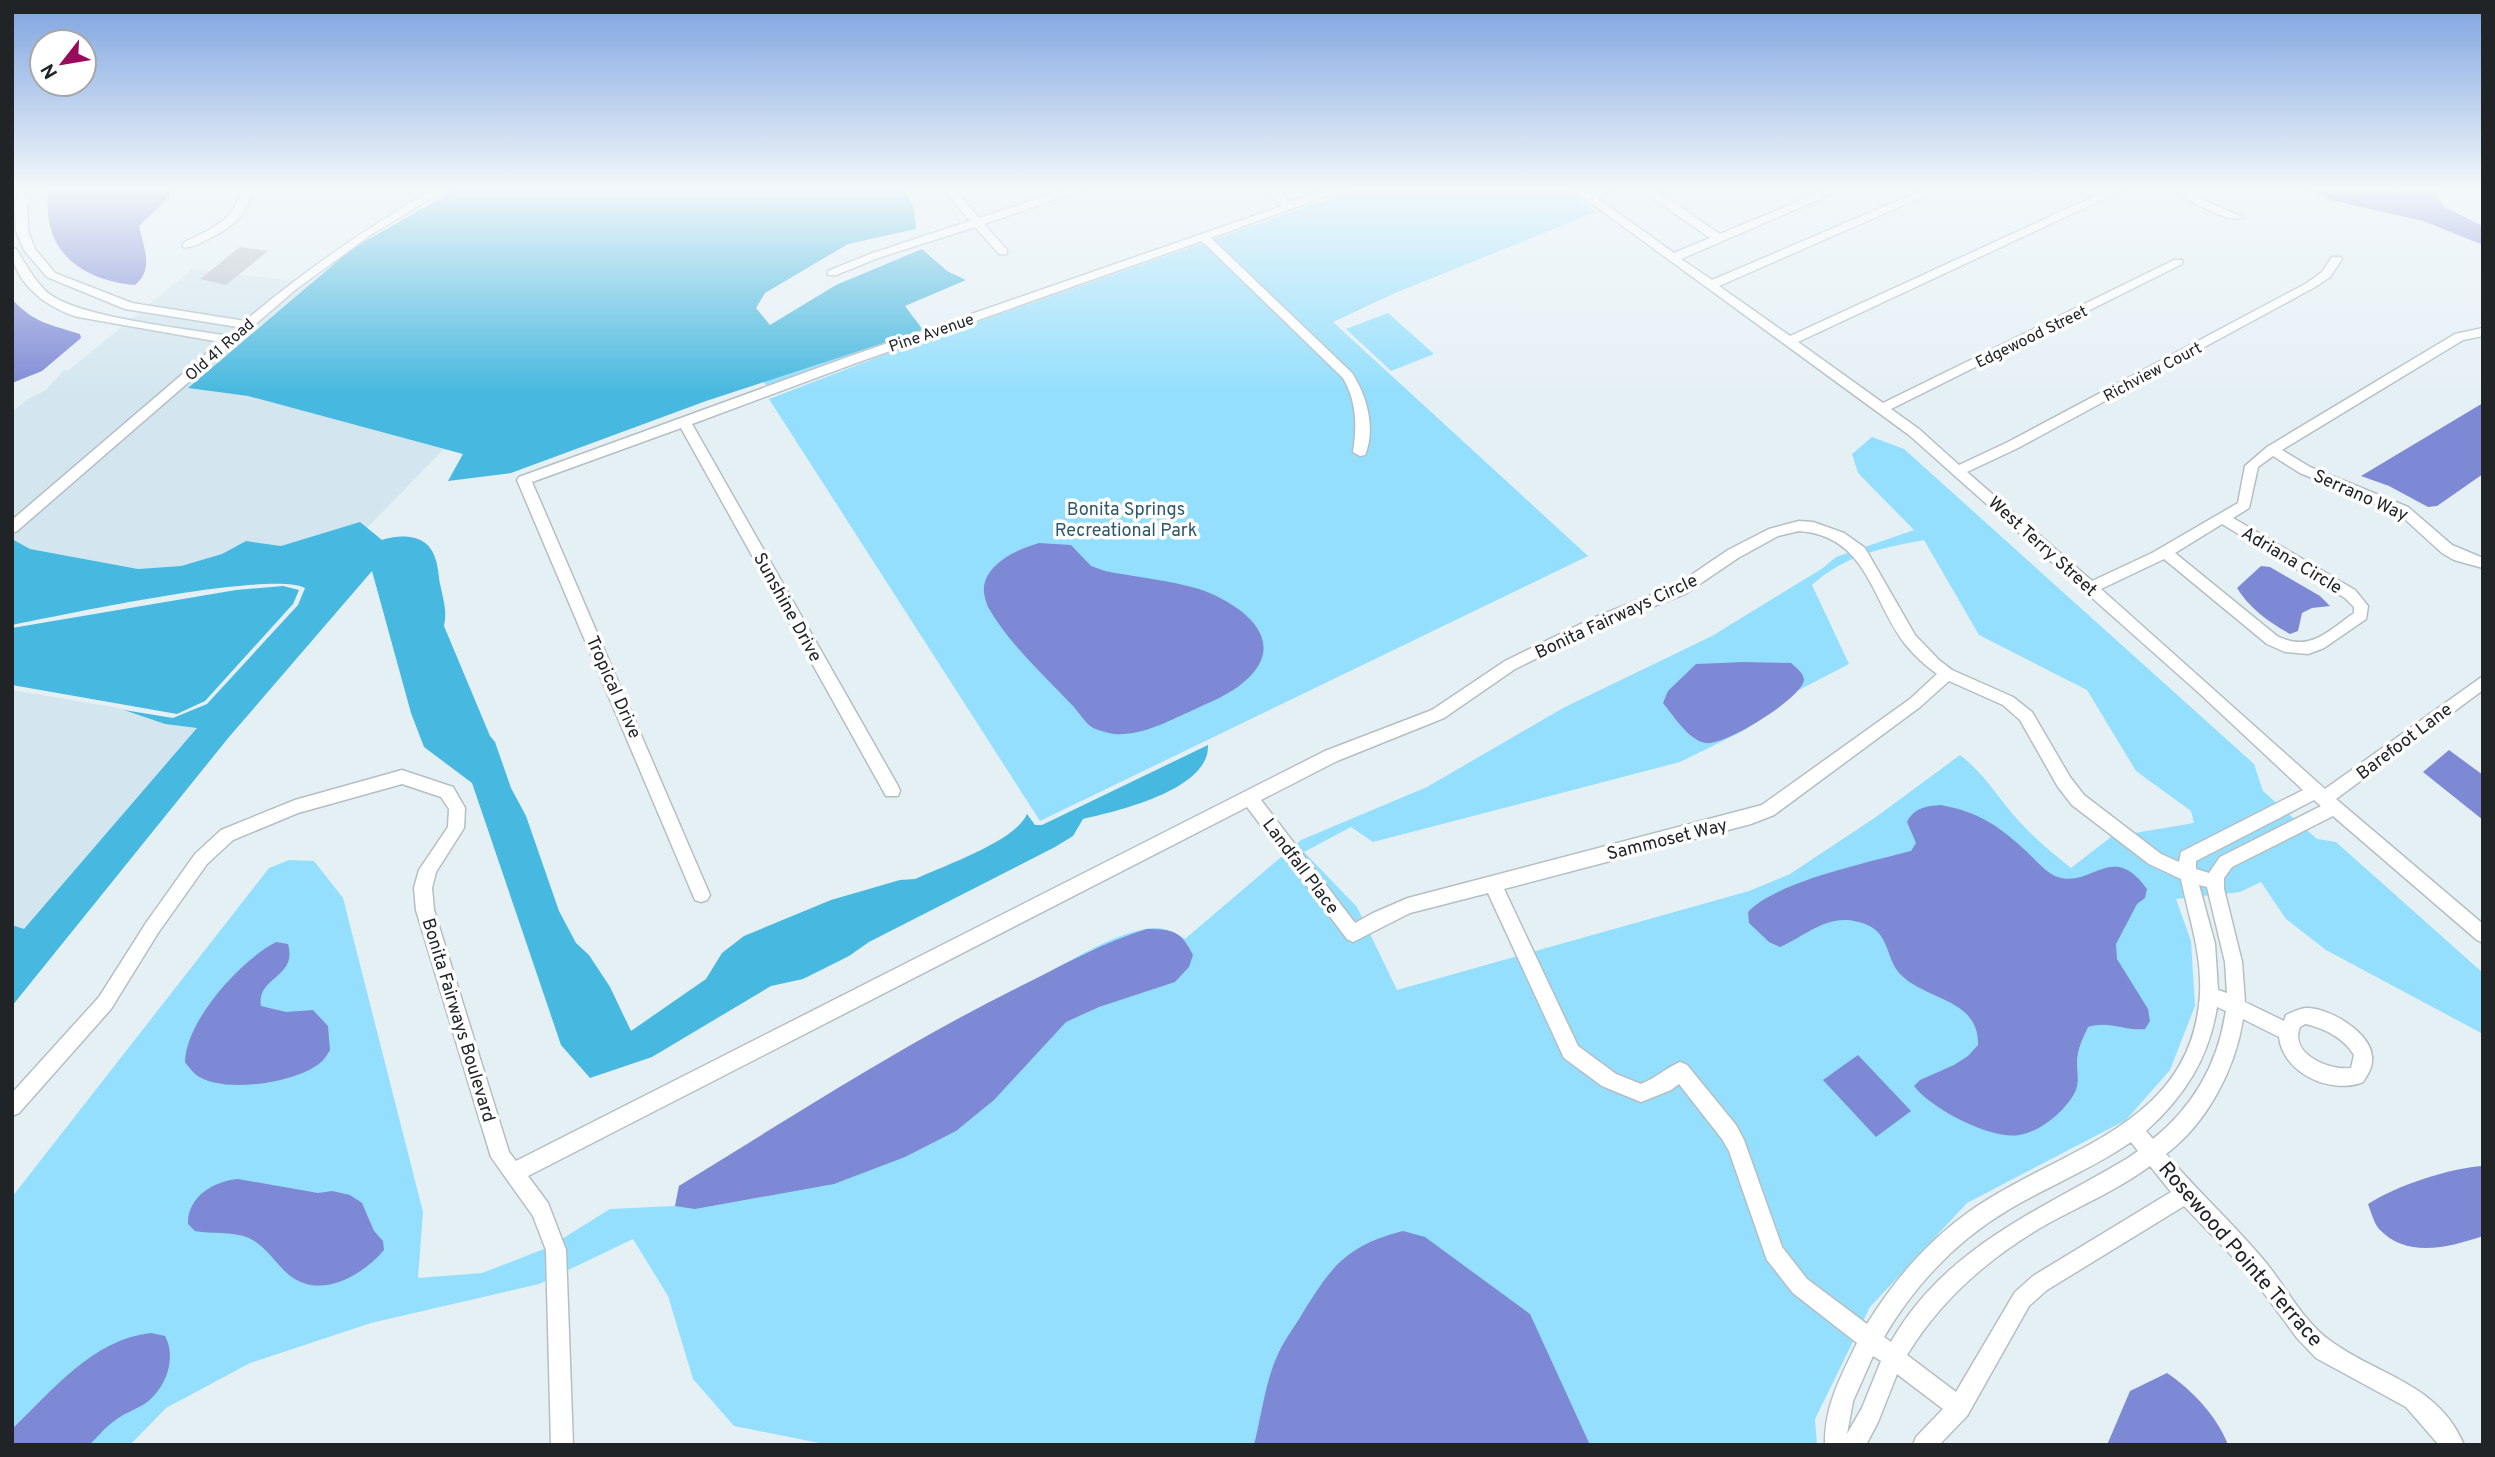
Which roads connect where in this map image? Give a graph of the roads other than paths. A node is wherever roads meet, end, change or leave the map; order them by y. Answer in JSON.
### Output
{"nodes":[{"id":1,"x":16,"y":257,"type":"edge"},
{"id":2,"x":36,"y":257,"type":"edge"},
{"id":3,"x":332,"y":257,"type":"edge"},
{"id":4,"x":878,"y":257,"type":"edge"},
{"id":5,"x":1148,"y":257,"type":"edge"},
{"id":6,"x":1226,"y":257,"type":"edge"},
{"id":7,"x":1776,"y":257,"type":"edge"},
{"id":8,"x":1972,"y":257,"type":"edge"},
{"id":9,"x":1673,"y":258,"type":"edge"},
{"id":10,"x":2336,"y":259,"type":"dead end"},
{"id":11,"x":2178,"y":262,"type":"dead end"},
{"id":12,"x":832,"y":273,"type":"dead end"},
{"id":13,"x":75,"y":284,"type":"junction"},
{"id":14,"x":1711,"y":285,"type":"junction"},
{"id":15,"x":97,"y":295,"type":"junction"},
{"id":16,"x":46,"y":298,"type":"junction"},
{"id":17,"x":68,"y":309,"type":"junction"},
{"id":18,"x":247,"y":325,"type":"junction"},
{"id":19,"x":2482,"y":334,"type":"edge"},
{"id":20,"x":229,"y":340,"type":"junction"},
{"id":21,"x":1790,"y":341,"type":"junction"},
{"id":22,"x":1884,"y":408,"type":"junction"},
{"id":23,"x":685,"y":423,"type":"junction"},
{"id":24,"x":2272,"y":450,"type":"junction"},
{"id":25,"x":1360,"y":452,"type":"dead end"},
{"id":26,"x":1958,"y":471,"type":"junction"},
{"id":27,"x":524,"y":480,"type":"joint"},
{"id":28,"x":2222,"y":518,"type":"junction"},
{"id":29,"x":12,"y":528,"type":"edge"},
{"id":30,"x":2165,"y":552,"type":"junction"},
{"id":31,"x":2483,"y":563,"type":"edge"},
{"id":32,"x":2091,"y":588,"type":"junction"},
{"id":33,"x":1947,"y":674,"type":"junction"},
{"id":34,"x":2479,"y":690,"type":"edge"},
{"id":35,"x":892,"y":791,"type":"dead end"},
{"id":36,"x":1250,"y":798,"type":"junction"},
{"id":37,"x":2325,"y":799,"type":"junction"},
{"id":38,"x":2186,"y":874,"type":"junction"},
{"id":39,"x":2215,"y":882,"type":"junction"},
{"id":40,"x":1493,"y":884,"type":"junction"},
{"id":41,"x":701,"y":895,"type":"dead end"},
{"id":42,"x":1353,"y":934,"type":"joint"},
{"id":43,"x":2483,"y":935,"type":"edge"},
{"id":44,"x":2208,"y":995,"type":"junction"},
{"id":45,"x":2236,"y":1008,"type":"junction"},
{"id":46,"x":2288,"y":1032,"type":"dead end"},
{"id":47,"x":12,"y":1107,"type":"edge"},
{"id":48,"x":2134,"y":1131,"type":"junction"},
{"id":49,"x":2153,"y":1154,"type":"junction"},
{"id":50,"x":514,"y":1173,"type":"junction"},
{"id":51,"x":2186,"y":1194,"type":"junction"},
{"id":52,"x":1870,"y":1339,"type":"junction"},
{"id":53,"x":1894,"y":1358,"type":"junction"},
{"id":54,"x":1959,"y":1408,"type":"junction"},
{"id":55,"x":562,"y":1445,"type":"edge"},
{"id":56,"x":1836,"y":1445,"type":"edge"},
{"id":57,"x":1852,"y":1445,"type":"edge"},
{"id":58,"x":1924,"y":1445,"type":"edge"},
{"id":59,"x":2453,"y":1445,"type":"edge"}],
"edges":[{"from":1,"to":16,"type":"street"},
{"from":2,"to":13,"type":"street"},
{"from":3,"to":18,"type":"street","name":"Old 41 Road"},
{"from":4,"to":12,"type":"street"},
{"from":5,"to":23,"type":"street","name":"Pine Avenue"},
{"from":6,"to":25,"type":"street"},
{"from":7,"to":14,"type":"street"},
{"from":8,"to":21,"type":"street"},
{"from":9,"to":14,"type":"street","name":"West Terry Street"},
{"from":10,"to":26,"type":"street","name":"Richview Court"},
{"from":11,"to":22,"type":"street","name":"Edgewood Street"},
{"from":13,"to":15,"type":"street"},
{"from":13,"to":16,"type":"street"},
{"from":14,"to":21,"type":"street","name":"West Terry Street"},
{"from":15,"to":17,"type":"street"},
{"from":15,"to":18,"type":"street"},
{"from":16,"to":17,"type":"street"},
{"from":17,"to":20,"type":"street"},
{"from":18,"to":20,"type":"street","name":"Old 41 Road"},
{"from":19,"to":24,"type":"street"},
{"from":20,"to":29,"type":"street","name":"Old 41 Road"},
{"from":21,"to":22,"type":"street","name":"West Terry Street"},
{"from":22,"to":26,"type":"street","name":"West Terry Street"},
{"from":23,"to":27,"type":"street","name":"Pine Avenue"},
{"from":23,"to":35,"type":"street","name":"Sunshine Drive"},
{"from":24,"to":28,"type":"street"},
{"from":24,"to":31,"type":"street","name":"Serrano Way"},
{"from":26,"to":32,"type":"street","name":"West Terry Street"},
{"from":27,"to":41,"type":"street","name":"Tropical Drive"},
{"from":28,"to":30,"type":"street"},
{"from":28,"to":30,"type":"street","name":"Adriana Circle"},
{"from":30,"to":32,"type":"street"},
{"from":32,"to":37,"type":"street","name":"West Terry Street"},
{"from":33,"to":36,"type":"street","name":"Bonita Fairways Circle"},
{"from":33,"to":38,"type":"street","name":"Bonita Fairways Circle"},
{"from":33,"to":40,"type":"street","name":"Sammoset Way"},
{"from":34,"to":37,"type":"street","name":"Barefoot Lane"},
{"from":36,"to":42,"type":"street","name":"Landfall Place"},
{"from":36,"to":50,"type":"street","name":"Bonita Fairways Circle"},
{"from":37,"to":38,"type":"street"},
{"from":37,"to":39,"type":"street"},
{"from":37,"to":43,"type":"street","name":"West Terry Street"},
{"from":38,"to":39,"type":"street","name":"Bonita Fairways Circle"},
{"from":38,"to":44,"type":"street"},
{"from":39,"to":45,"type":"street"},
{"from":40,"to":42,"type":"street","name":"Sammoset Way"},
{"from":40,"to":52,"type":"street"},
{"from":44,"to":45,"type":"street"},
{"from":44,"to":48,"type":"street"},
{"from":45,"to":46,"type":"street"},
{"from":45,"to":49,"type":"street"},
{"from":47,"to":50,"type":"street","name":"Bonita Fairways Boulevard"},
{"from":48,"to":49,"type":"street","name":"Rosewood Pointe Terrace"},
{"from":48,"to":52,"type":"street"},
{"from":49,"to":51,"type":"street","name":"Rosewood Pointe Terrace"},
{"from":49,"to":53,"type":"street"},
{"from":50,"to":55,"type":"street","name":"Bonita Fairways Boulevard"},
{"from":51,"to":54,"type":"street"},
{"from":51,"to":59,"type":"street","name":"Rosewood Pointe Terrace"},
{"from":52,"to":53,"type":"street"},
{"from":52,"to":56,"type":"street"},
{"from":53,"to":54,"type":"street"},
{"from":53,"to":57,"type":"street"},
{"from":54,"to":58,"type":"street"}]}
